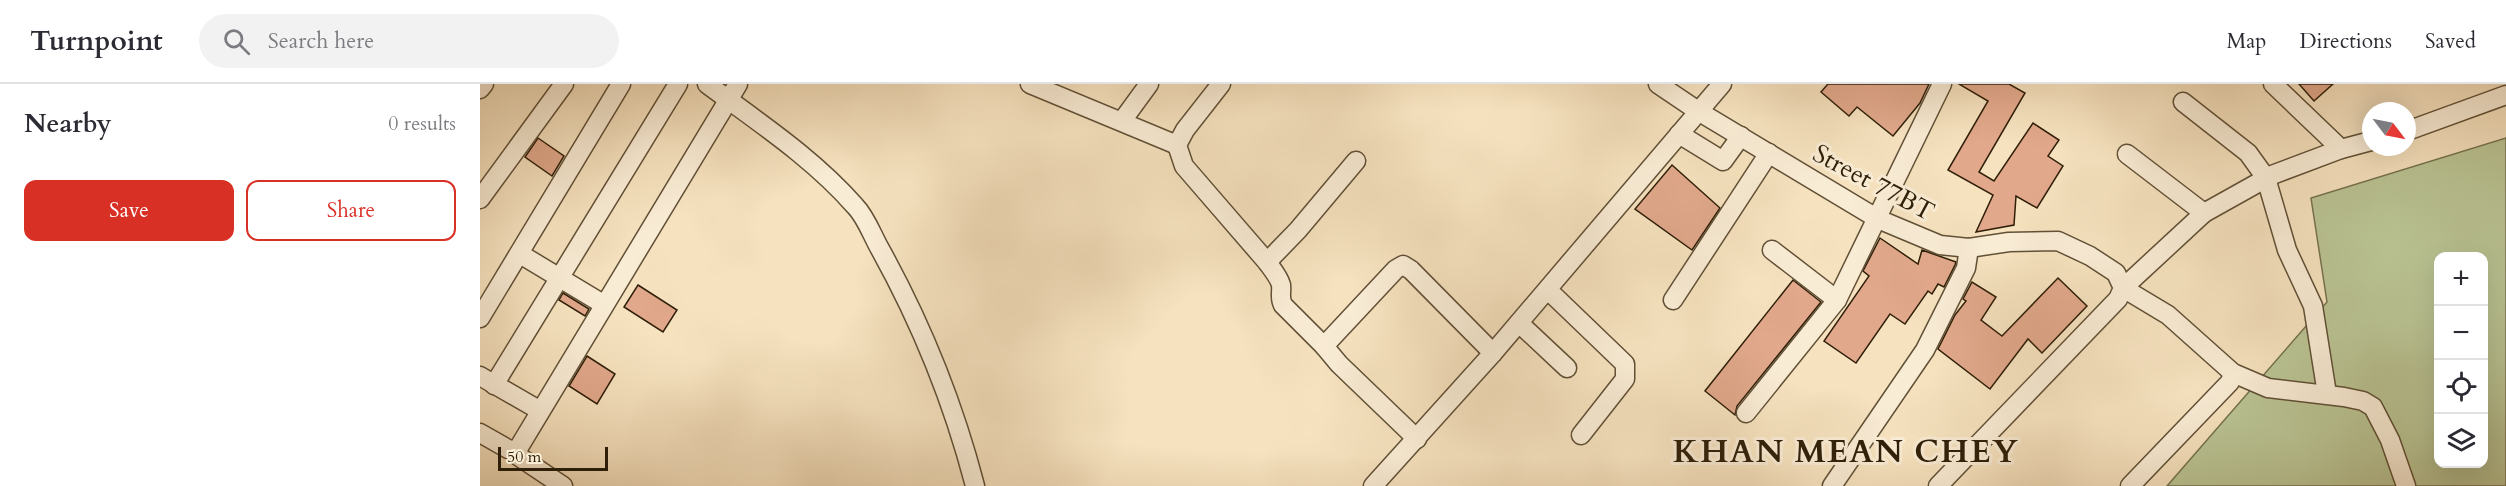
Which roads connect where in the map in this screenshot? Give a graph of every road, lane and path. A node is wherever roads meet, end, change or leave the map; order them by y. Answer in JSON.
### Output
{"nodes":[{"id":1,"x":484,"y":84,"type":"edge"},
{"id":2,"x":564,"y":84,"type":"edge"},
{"id":3,"x":621,"y":84,"type":"edge"},
{"id":4,"x":678,"y":84,"type":"edge"},
{"id":5,"x":707,"y":84,"type":"edge"},
{"id":6,"x":1030,"y":84,"type":"edge"},
{"id":7,"x":1149,"y":84,"type":"edge"},
{"id":8,"x":1221,"y":84,"type":"edge"},
{"id":9,"x":1658,"y":84,"type":"edge"},
{"id":10,"x":1722,"y":84,"type":"edge"},
{"id":11,"x":1942,"y":84,"type":"edge"},
{"id":12,"x":2273,"y":84,"type":"edge"},
{"id":13,"x":480,"y":89,"type":"edge"},
{"id":14,"x":733,"y":92,"type":"edge"},
{"id":15,"x":2506,"y":95,"type":"edge"},
{"id":16,"x":2183,"y":102,"type":"dead end"},
{"id":17,"x":1698,"y":111,"type":"junction"},
{"id":18,"x":1122,"y":121,"type":"junction"},
{"id":19,"x":2416,"y":128,"type":"edge"},
{"id":20,"x":1679,"y":134,"type":"junction"},
{"id":21,"x":1741,"y":136,"type":"junction"},
{"id":22,"x":2362,"y":143,"type":"edge"},
{"id":23,"x":1177,"y":145,"type":"junction"},
{"id":24,"x":2341,"y":149,"type":"junction"},
{"id":25,"x":1769,"y":153,"type":"junction"},
{"id":26,"x":2127,"y":154,"type":"dead end"},
{"id":27,"x":1356,"y":162,"type":"dead end"},
{"id":28,"x":2266,"y":178,"type":"junction"},
{"id":29,"x":480,"y":199,"type":"edge"},
{"id":30,"x":2204,"y":213,"type":"junction"},
{"id":31,"x":1878,"y":219,"type":"junction"},
{"id":32,"x":1969,"y":248,"type":"junction"},
{"id":33,"x":1772,"y":250,"type":"dead end"},
{"id":34,"x":520,"y":254,"type":"junction"},
{"id":35,"x":1267,"y":262,"type":"junction"},
{"id":36,"x":560,"y":279,"type":"junction"},
{"id":37,"x":2123,"y":288,"type":"junction"},
{"id":38,"x":1548,"y":290,"type":"junction"},
{"id":39,"x":1673,"y":300,"type":"dead end"},
{"id":40,"x":1837,"y":300,"type":"junction"},
{"id":41,"x":603,"y":304,"type":"junction"},
{"id":42,"x":480,"y":318,"type":"edge"},
{"id":43,"x":1519,"y":323,"type":"junction"},
{"id":44,"x":1324,"y":346,"type":"junction"},
{"id":45,"x":1493,"y":353,"type":"junction"},
{"id":46,"x":1567,"y":368,"type":"dead end"},
{"id":47,"x":2233,"y":373,"type":"junction"},
{"id":48,"x":487,"y":381,"type":"edge"},
{"id":49,"x":2327,"y":394,"type":"junction"},
{"id":50,"x":539,"y":410,"type":"junction"},
{"id":51,"x":1746,"y":413,"type":"dead end"},
{"id":52,"x":480,"y":433,"type":"edge"},
{"id":53,"x":1581,"y":435,"type":"dead end"},
{"id":54,"x":1417,"y":439,"type":"junction"},
{"id":55,"x":516,"y":452,"type":"junction"},
{"id":56,"x":973,"y":484,"type":"edge"},
{"id":57,"x":563,"y":486,"type":"edge"},
{"id":58,"x":1373,"y":486,"type":"edge"},
{"id":59,"x":1832,"y":486,"type":"edge"},
{"id":60,"x":1938,"y":486,"type":"edge"},
{"id":61,"x":2130,"y":486,"type":"edge"},
{"id":62,"x":2406,"y":486,"type":"edge"}],
"edges":[{"from":1,"to":13,"type":"street"},
{"from":2,"to":29,"type":"street"},
{"from":3,"to":34,"type":"street"},
{"from":4,"to":36,"type":"street"},
{"from":5,"to":14,"type":"street"},
{"from":6,"to":18,"type":"street"},
{"from":7,"to":18,"type":"street"},
{"from":8,"to":23,"type":"street"},
{"from":9,"to":17,"type":"street","name":"Street 77BT"},
{"from":10,"to":17,"type":"street"},
{"from":11,"to":31,"type":"street"},
{"from":12,"to":24,"type":"street"},
{"from":14,"to":41,"type":"street"},
{"from":14,"to":56,"type":"street"},
{"from":15,"to":19,"type":"street"},
{"from":16,"to":28,"type":"street"},
{"from":17,"to":20,"type":"street"},
{"from":17,"to":21,"type":"street","name":"Street 77BT"},
{"from":18,"to":23,"type":"street"},
{"from":20,"to":21,"type":"street"},
{"from":20,"to":38,"type":"street"},
{"from":21,"to":25,"type":"street","name":"Street 77BT"},
{"from":22,"to":24,"type":"street"},
{"from":23,"to":35,"type":"street"},
{"from":24,"to":28,"type":"street"},
{"from":25,"to":31,"type":"street","name":"Street 77BT"},
{"from":25,"to":39,"type":"street"},
{"from":26,"to":30,"type":"street"},
{"from":27,"to":35,"type":"street"},
{"from":28,"to":30,"type":"street"},
{"from":28,"to":49,"type":"street"},
{"from":30,"to":37,"type":"street"},
{"from":31,"to":32,"type":"street","name":"Street 77BT"},
{"from":31,"to":40,"type":"street"},
{"from":32,"to":37,"type":"street","name":"Street 77BT"},
{"from":32,"to":59,"type":"street"},
{"from":33,"to":40,"type":"street"},
{"from":34,"to":36,"type":"street"},
{"from":34,"to":42,"type":"street"},
{"from":35,"to":44,"type":"street"},
{"from":36,"to":41,"type":"street"},
{"from":36,"to":48,"type":"street"},
{"from":37,"to":47,"type":"street","name":"Street 77BT"},
{"from":37,"to":60,"type":"street"},
{"from":38,"to":43,"type":"street"},
{"from":38,"to":53,"type":"street"},
{"from":40,"to":51,"type":"street"},
{"from":41,"to":50,"type":"street"},
{"from":43,"to":45,"type":"street"},
{"from":43,"to":46,"type":"street"},
{"from":44,"to":45,"type":"street"},
{"from":44,"to":54,"type":"street"},
{"from":45,"to":54,"type":"street"},
{"from":47,"to":49,"type":"street","name":"Street 77BT"},
{"from":47,"to":61,"type":"street"},
{"from":48,"to":50,"type":"street"},
{"from":49,"to":62,"type":"street","name":"Street 77BT"},
{"from":50,"to":55,"type":"street"},
{"from":52,"to":55,"type":"street"},
{"from":54,"to":58,"type":"street"},
{"from":55,"to":57,"type":"street"}]}
